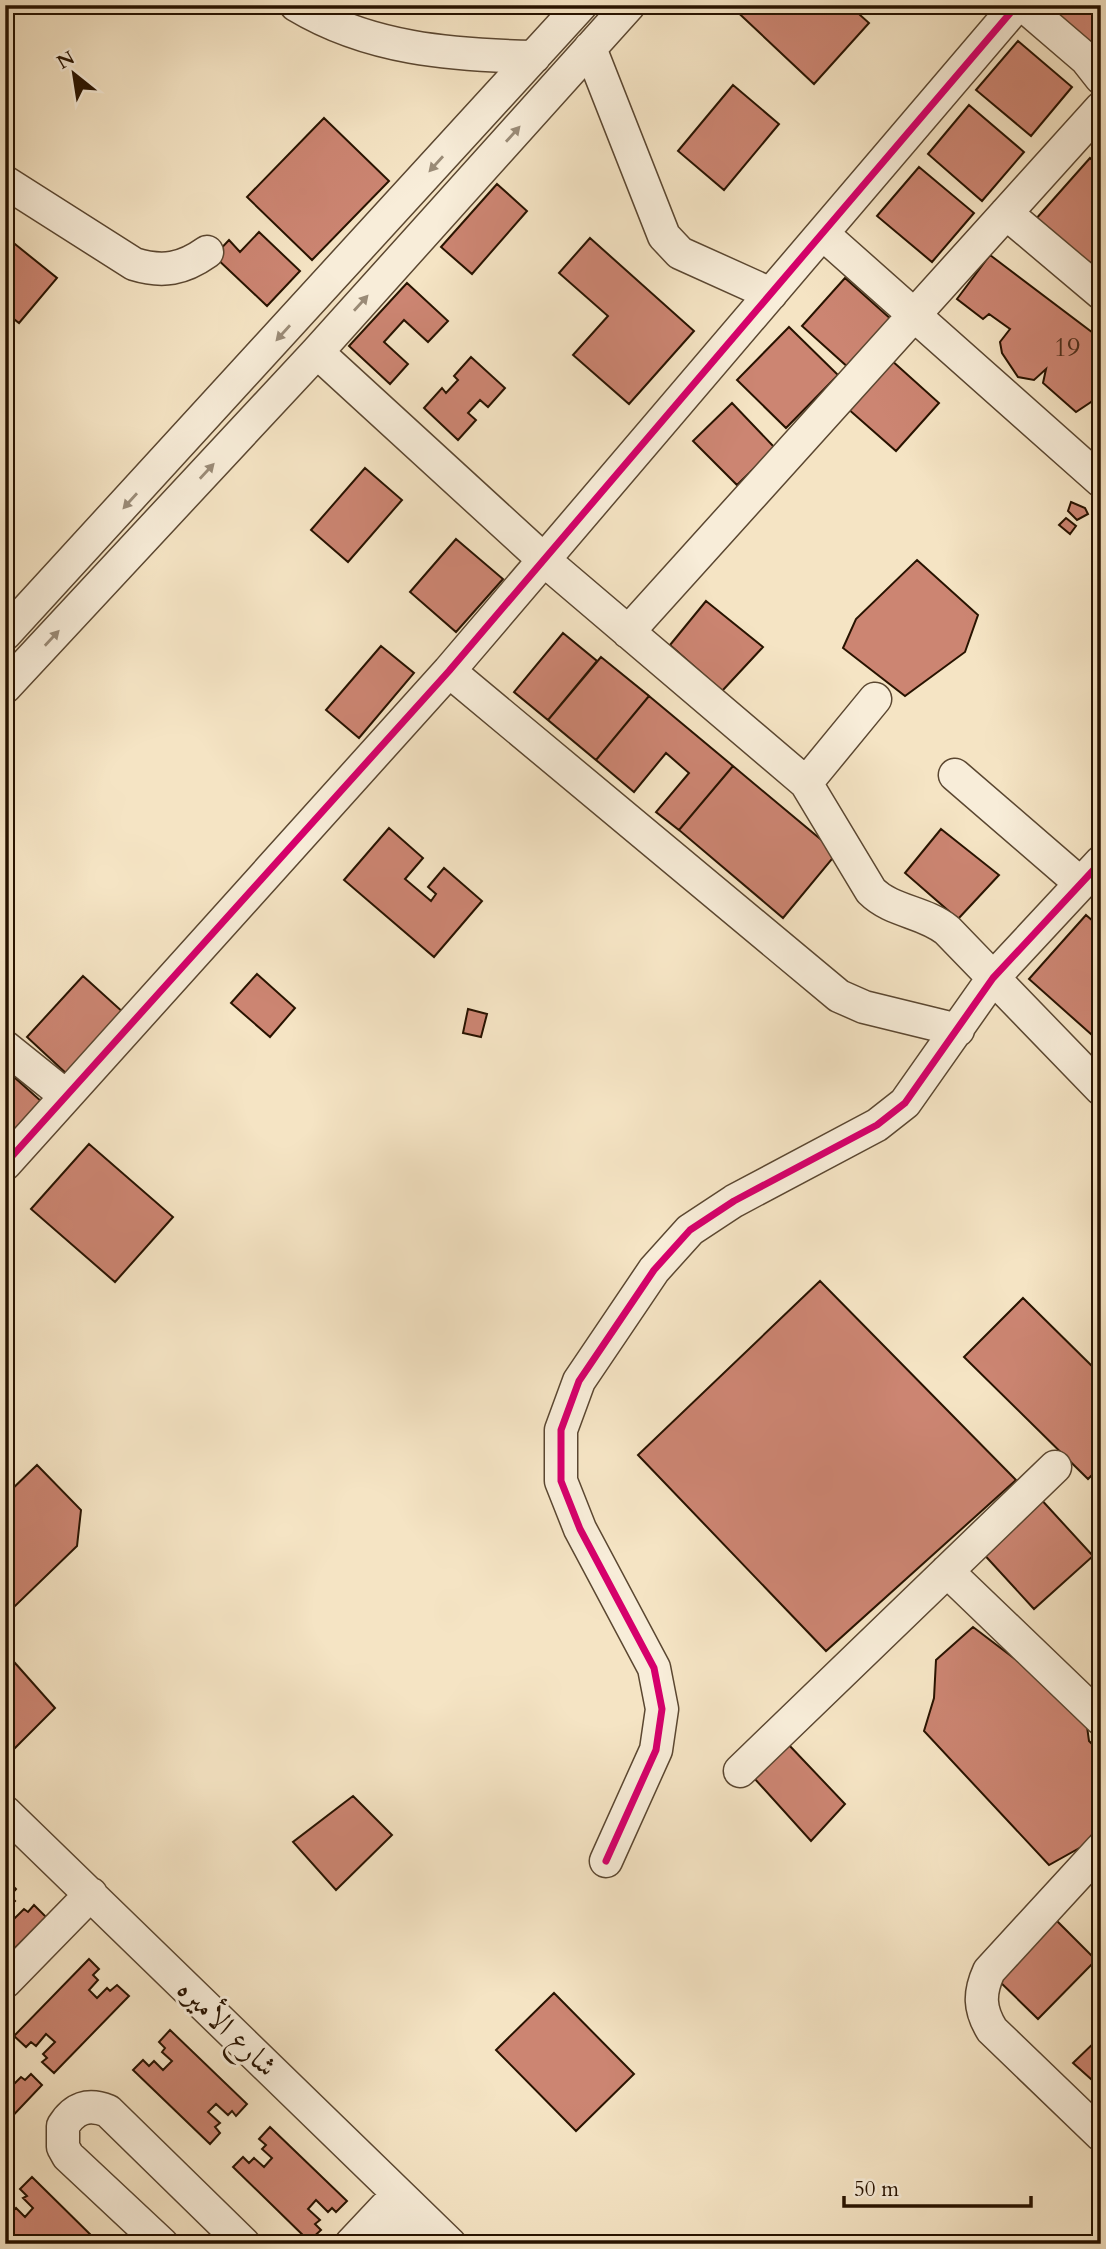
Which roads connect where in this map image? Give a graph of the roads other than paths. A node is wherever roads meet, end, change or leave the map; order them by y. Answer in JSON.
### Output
{"nodes":[{"id":1,"x":296,"y":5,"type":"edge"},
{"id":2,"x":581,"y":5,"type":"edge"},
{"id":3,"x":629,"y":5,"type":"edge"},
{"id":4,"x":1017,"y":5,"type":"edge"},
{"id":5,"x":1023,"y":5,"type":"edge"},
{"id":6,"x":590,"y":48,"type":"junction"},
{"id":7,"x":534,"y":57,"type":"junction"},
{"id":8,"x":1101,"y":78,"type":"edge"},
{"id":9,"x":1101,"y":108,"type":"edge"},
{"id":10,"x":5,"y":182,"type":"edge"},
{"id":11,"x":1006,"y":213,"type":"junction"},
{"id":12,"x":823,"y":234,"type":"junction"},
{"id":13,"x":207,"y":252,"type":"dead end"},
{"id":14,"x":771,"y":293,"type":"junction"},
{"id":15,"x":1101,"y":293,"type":"edge"},
{"id":16,"x":915,"y":314,"type":"junction"},
{"id":17,"x":317,"y":352,"type":"junction"},
{"id":18,"x":1101,"y":481,"type":"edge"},
{"id":19,"x":99,"y":534,"type":"junction"},
{"id":20,"x":127,"y":559,"type":"junction"},
{"id":21,"x":544,"y":560,"type":"junction"},
{"id":22,"x":628,"y":632,"type":"junction"},
{"id":23,"x":5,"y":634,"type":"edge"},
{"id":24,"x":449,"y":671,"type":"junction"},
{"id":25,"x":5,"y":687,"type":"edge"},
{"id":26,"x":875,"y":699,"type":"dead end"},
{"id":27,"x":955,"y":775,"type":"dead end"},
{"id":28,"x":806,"y":783,"type":"junction"},
{"id":29,"x":1090,"y":873,"type":"edge"},
{"id":30,"x":993,"y":978,"type":"junction"},
{"id":31,"x":958,"y":1030,"type":"junction"},
{"id":32,"x":5,"y":1047,"type":"edge"},
{"id":33,"x":1101,"y":1089,"type":"edge"},
{"id":34,"x":66,"y":1096,"type":"junction"},
{"id":35,"x":5,"y":1164,"type":"edge"},
{"id":36,"x":1055,"y":1467,"type":"dead end"},
{"id":37,"x":947,"y":1571,"type":"junction"},
{"id":38,"x":1101,"y":1719,"type":"edge"},
{"id":39,"x":740,"y":1771,"type":"dead end"},
{"id":40,"x":5,"y":1812,"type":"edge"},
{"id":41,"x":1101,"y":1849,"type":"edge"},
{"id":42,"x":607,"y":1861,"type":"dead end"},
{"id":43,"x":91,"y":1894,"type":"junction"},
{"id":44,"x":5,"y":1982,"type":"edge"},
{"id":45,"x":1101,"y":2135,"type":"edge"},
{"id":46,"x":409,"y":2204,"type":"junction"},
{"id":47,"x":162,"y":2244,"type":"edge"},
{"id":48,"x":244,"y":2244,"type":"edge"},
{"id":49,"x":351,"y":2244,"type":"edge"},
{"id":50,"x":391,"y":2244,"type":"edge"},
{"id":51,"x":450,"y":2244,"type":"edge"}],
"edges":[{"from":1,"to":7,"type":"street"},
{"from":2,"to":7,"type":"street"},
{"from":3,"to":6,"type":"street"},
{"from":4,"to":12,"type":"street"},
{"from":5,"to":8,"type":"street"},
{"from":6,"to":14,"type":"street"},
{"from":17,"to":6,"type":"street","one_way":true},
{"from":7,"to":19,"type":"street","one_way":true},
{"from":9,"to":11,"type":"street"},
{"from":10,"to":13,"type":"street"},
{"from":11,"to":15,"type":"street"},
{"from":11,"to":16,"type":"street"},
{"from":12,"to":14,"type":"street"},
{"from":12,"to":16,"type":"street"},
{"from":14,"to":21,"type":"street"},
{"from":16,"to":18,"type":"street"},
{"from":16,"to":22,"type":"street"},
{"from":20,"to":17,"type":"street","one_way":true},
{"from":17,"to":21,"type":"street"},
{"from":19,"to":20,"type":"street"},
{"from":19,"to":23,"type":"street"},
{"from":25,"to":20,"type":"street","one_way":true},
{"from":21,"to":22,"type":"street"},
{"from":21,"to":24,"type":"street"},
{"from":22,"to":28,"type":"street"},
{"from":24,"to":31,"type":"street"},
{"from":24,"to":34,"type":"street"},
{"from":26,"to":28,"type":"street"},
{"from":27,"to":29,"type":"street"},
{"from":28,"to":30,"type":"street"},
{"from":29,"to":30,"type":"street"},
{"from":30,"to":31,"type":"street"},
{"from":30,"to":33,"type":"street"},
{"from":31,"to":42,"type":"street"},
{"from":32,"to":34,"type":"street"},
{"from":34,"to":35,"type":"street"},
{"from":36,"to":37,"type":"street"},
{"from":37,"to":38,"type":"street"},
{"from":37,"to":39,"type":"street"},
{"from":40,"to":43,"type":"street","name":"شارع الأميره"},
{"from":41,"to":45,"type":"street"},
{"from":43,"to":44,"type":"street"},
{"from":43,"to":46,"type":"street","name":"شارع الأميره"},
{"from":46,"to":49,"type":"street"},
{"from":46,"to":50,"type":"street"},
{"from":46,"to":51,"type":"street","name":"شارع الأميره"},
{"from":47,"to":48,"type":"street"}]}
